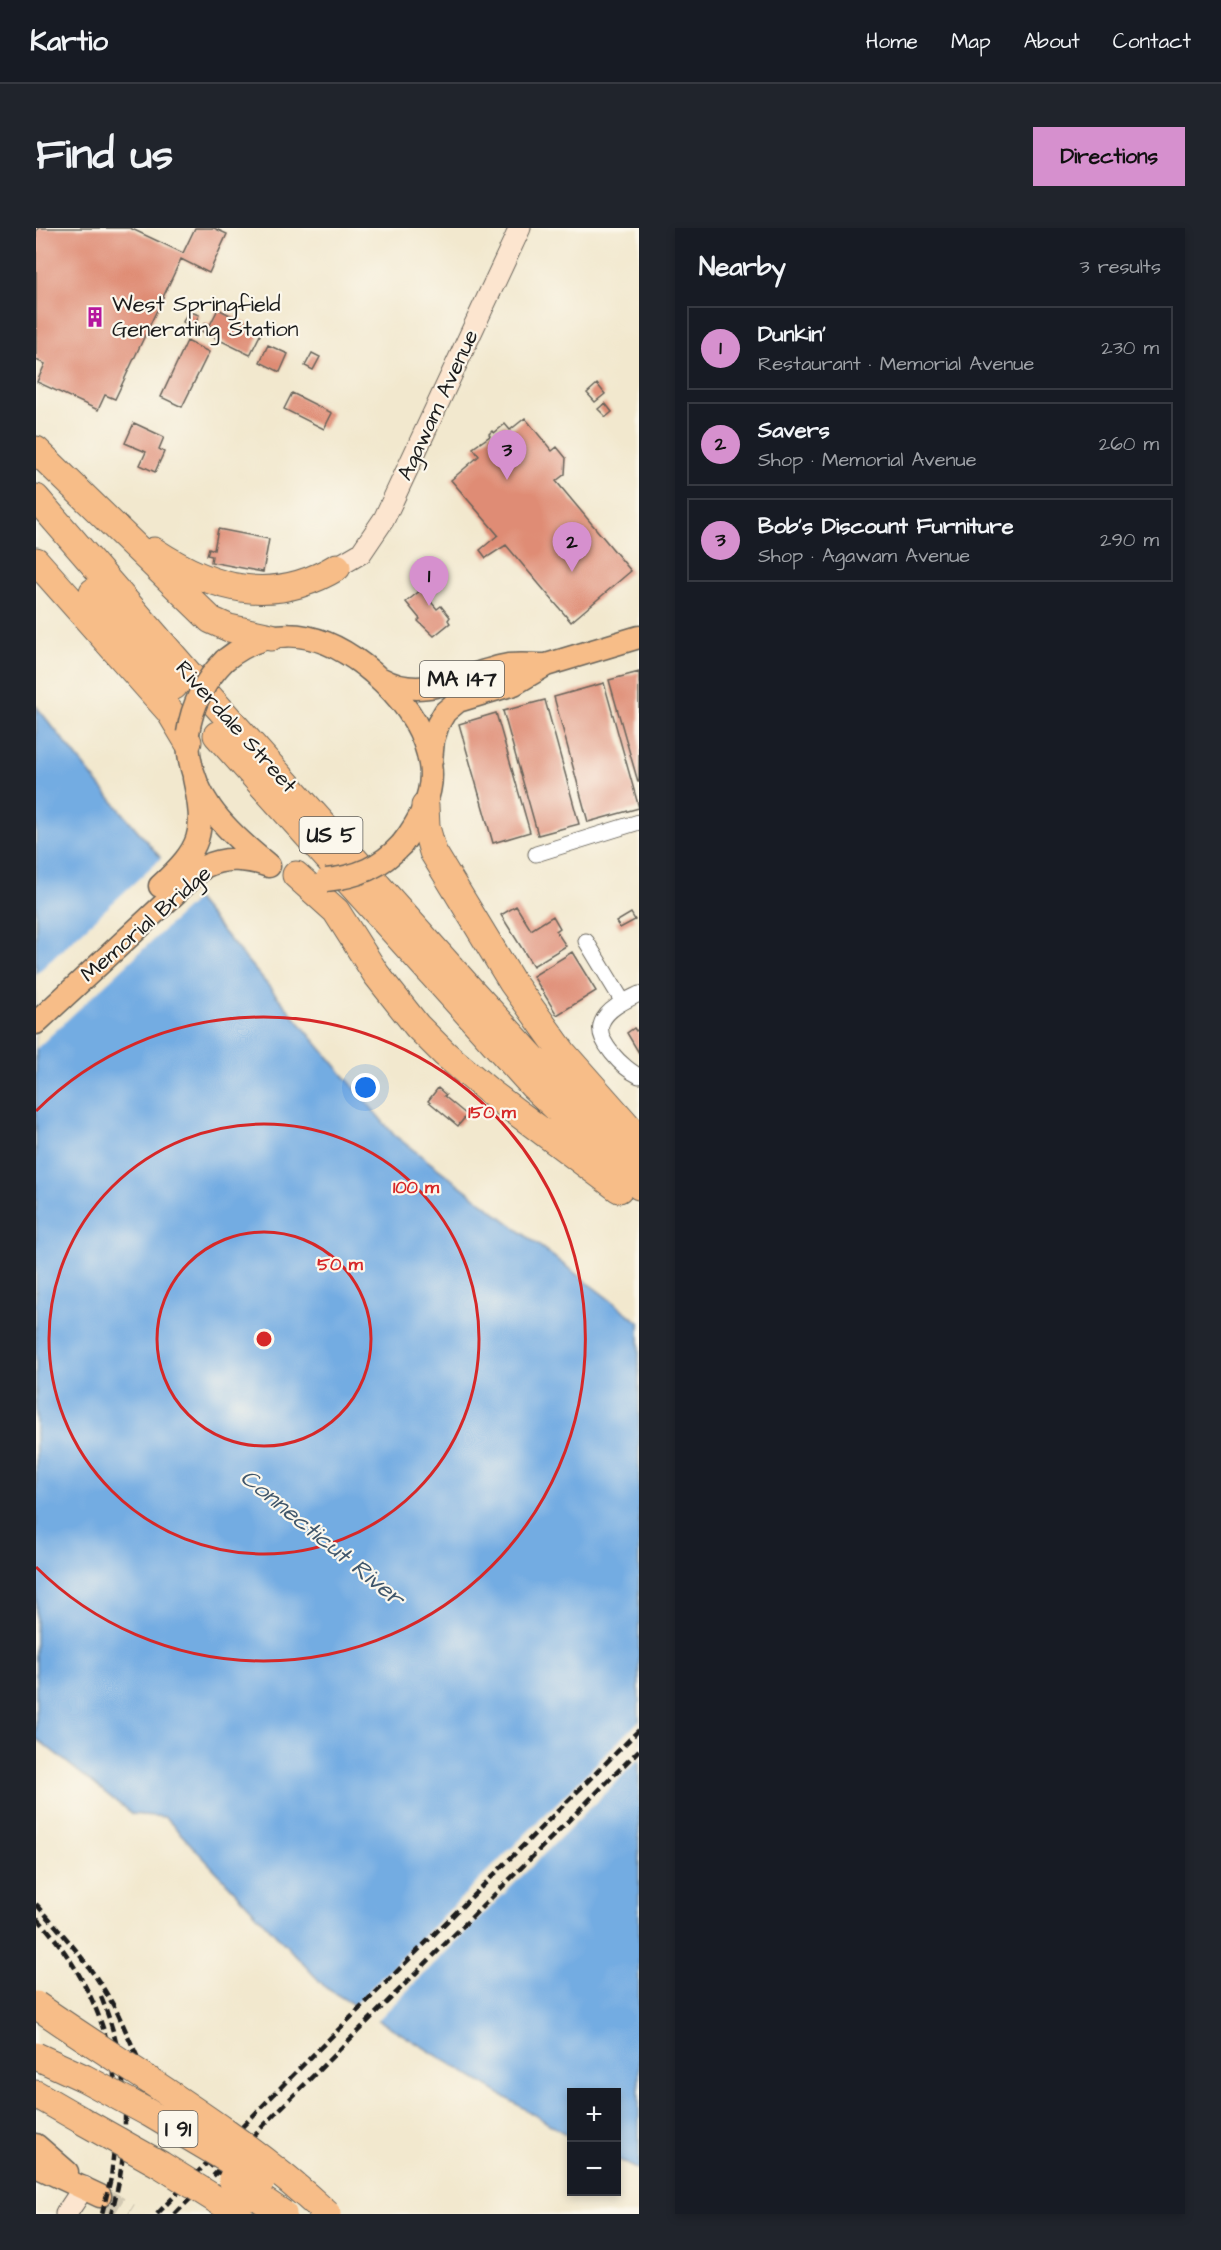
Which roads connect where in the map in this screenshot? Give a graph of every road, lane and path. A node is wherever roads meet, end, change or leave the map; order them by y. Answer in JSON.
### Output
{"nodes":[{"id":1,"x":520,"y":228,"type":"edge"},
{"id":2,"x":36,"y":450,"type":"edge"},
{"id":3,"x":36,"y":498,"type":"edge"},
{"id":4,"x":36,"y":525,"type":"edge"},
{"id":5,"x":117,"y":528,"type":"junction"},
{"id":6,"x":36,"y":561,"type":"edge"},
{"id":7,"x":337,"y":567,"type":"joint"},
{"id":8,"x":271,"y":637,"type":"junction"},
{"id":9,"x":639,"y":637,"type":"edge"},
{"id":10,"x":546,"y":665,"type":"junction"},
{"id":11,"x":378,"y":677,"type":"junction"},
{"id":12,"x":188,"y":737,"type":"junction"},
{"id":13,"x":431,"y":765,"type":"junction"},
{"id":14,"x":194,"y":778,"type":"junction"},
{"id":15,"x":425,"y":807,"type":"junction"},
{"id":16,"x":639,"y":822,"type":"edge"},
{"id":17,"x":536,"y":854,"type":"dead end"},
{"id":18,"x":198,"y":860,"type":"junction"},
{"id":19,"x":269,"y":866,"type":"junction"},
{"id":20,"x":296,"y":875,"type":"junction"},
{"id":21,"x":586,"y":941,"type":"dead end"},
{"id":22,"x":639,"y":994,"type":"edge"},
{"id":23,"x":36,"y":1001,"type":"edge"},
{"id":24,"x":623,"y":1002,"type":"junction"},
{"id":25,"x":36,"y":1023,"type":"edge"},
{"id":26,"x":639,"y":1076,"type":"edge"},
{"id":27,"x":639,"y":1139,"type":"edge"},
{"id":28,"x":639,"y":1161,"type":"edge"},
{"id":29,"x":639,"y":1186,"type":"edge"},
{"id":30,"x":639,"y":1203,"type":"edge"},
{"id":31,"x":36,"y":2005,"type":"edge"},
{"id":32,"x":37,"y":2057,"type":"edge"},
{"id":33,"x":36,"y":2094,"type":"edge"},
{"id":34,"x":36,"y":2145,"type":"edge"},
{"id":35,"x":36,"y":2166,"type":"edge"},
{"id":36,"x":92,"y":2191,"type":"junction"},
{"id":37,"x":66,"y":2214,"type":"edge"},
{"id":38,"x":239,"y":2214,"type":"edge"},
{"id":39,"x":283,"y":2214,"type":"edge"},
{"id":40,"x":313,"y":2214,"type":"edge"},
{"id":41,"x":327,"y":2214,"type":"edge"}],
"edges":[{"from":1,"to":7,"type":"street","name":"Agawam Avenue"},
{"from":2,"to":5,"type":"highway"},
{"from":3,"to":28,"type":"highway","name":"Riverdale Street","number":"US 5"},
{"from":4,"to":29,"type":"highway","name":"Riverdale Street","number":"US 5"},
{"from":5,"to":7,"type":"highway"},
{"from":5,"to":8,"type":"highway"},
{"from":6,"to":12,"type":"highway"},
{"from":8,"to":11,"type":"main road"},
{"from":8,"to":12,"type":"main road","bridge":true},
{"from":9,"to":10,"type":"main road","number":"MA 147"},
{"from":10,"to":11,"type":"main road","number":"MA 147"},
{"from":10,"to":13,"type":"main road","number":"MA 147"},
{"from":11,"to":13,"type":"main road"},
{"from":12,"to":14,"type":"main road","name":"Memorial Bridge"},
{"from":13,"to":15,"type":"main road"},
{"from":14,"to":18,"type":"main road","name":"Memorial Bridge"},
{"from":14,"to":19,"type":"main road"},
{"from":15,"to":20,"type":"main road","bridge":true},
{"from":15,"to":27,"type":"highway"},
{"from":16,"to":17,"type":"street"},
{"from":18,"to":19,"type":"main road","name":"Memorial Bridge"},
{"from":18,"to":23,"type":"main road","name":"Memorial Bridge"},
{"from":18,"to":25,"type":"main road","name":"Memorial Bridge"},
{"from":19,"to":20,"type":"main road"},
{"from":20,"to":30,"type":"highway"},
{"from":21,"to":24,"type":"street"},
{"from":22,"to":24,"type":"street"},
{"from":24,"to":26,"type":"street"},
{"from":31,"to":41,"type":"highway","bridge":true},
{"from":32,"to":39,"type":"highway","bridge":true},
{"from":32,"to":40,"type":"highway","number":"I 91","bridge":true},
{"from":33,"to":38,"type":"highway","number":"I 91","bridge":true},
{"from":34,"to":36,"type":"main road"},
{"from":35,"to":36,"type":"main road"},
{"from":36,"to":37,"type":"street"}]}
